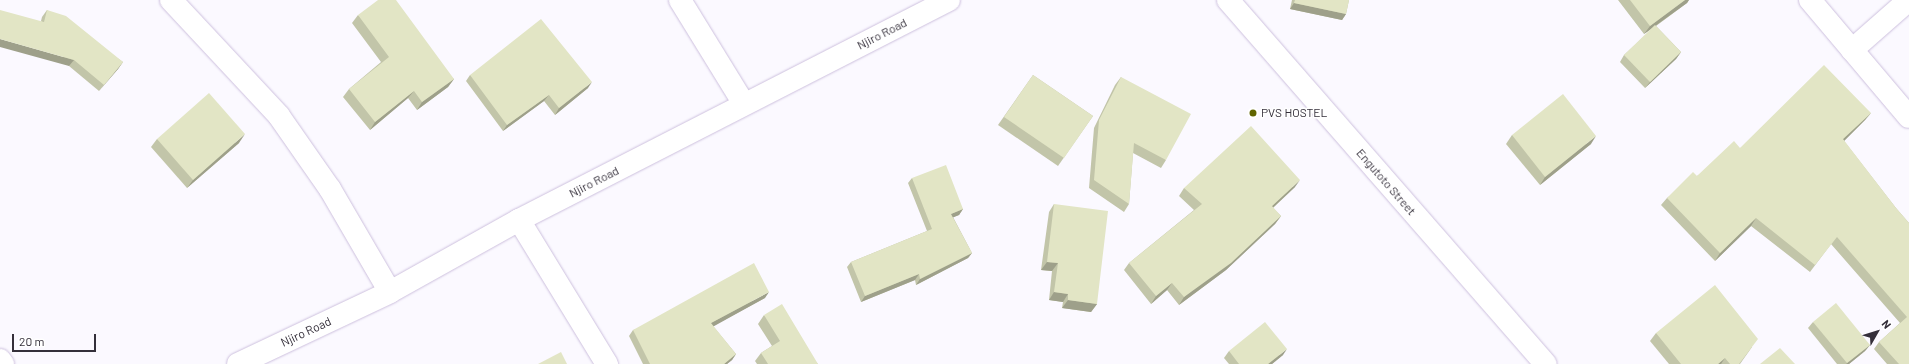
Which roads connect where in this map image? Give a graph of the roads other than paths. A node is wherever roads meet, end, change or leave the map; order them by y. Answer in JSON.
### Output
{"nodes":[{"id":1,"x":172,"y":0,"type":"edge"},
{"id":2,"x":680,"y":0,"type":"edge"},
{"id":3,"x":949,"y":0,"type":"edge"},
{"id":4,"x":1228,"y":0,"type":"edge"},
{"id":5,"x":1810,"y":0,"type":"edge"},
{"id":6,"x":1909,"y":0,"type":"edge"},
{"id":7,"x":1852,"y":50,"type":"junction"},
{"id":8,"x":744,"y":104,"type":"junction"},
{"id":9,"x":1909,"y":117,"type":"edge"},
{"id":10,"x":519,"y":220,"type":"junction"},
{"id":11,"x":390,"y":292,"type":"junction"},
{"id":12,"x":0,"y":360,"type":"edge"},
{"id":13,"x":3,"y":364,"type":"edge"},
{"id":14,"x":238,"y":364,"type":"edge"},
{"id":15,"x":607,"y":364,"type":"edge"},
{"id":16,"x":1544,"y":364,"type":"edge"}],
"edges":[{"from":1,"to":11,"type":"street"},
{"from":2,"to":8,"type":"street"},
{"from":3,"to":8,"type":"street","name":"Njiro Road"},
{"from":4,"to":16,"type":"street","name":"Engutoto Street"},
{"from":5,"to":7,"type":"street"},
{"from":6,"to":7,"type":"street"},
{"from":7,"to":9,"type":"street"},
{"from":8,"to":10,"type":"street","name":"Njiro Road"},
{"from":10,"to":11,"type":"street","name":"Njiro Road"},
{"from":10,"to":15,"type":"street"},
{"from":11,"to":14,"type":"street","name":"Njiro Road"},
{"from":12,"to":13,"type":"street"}]}
